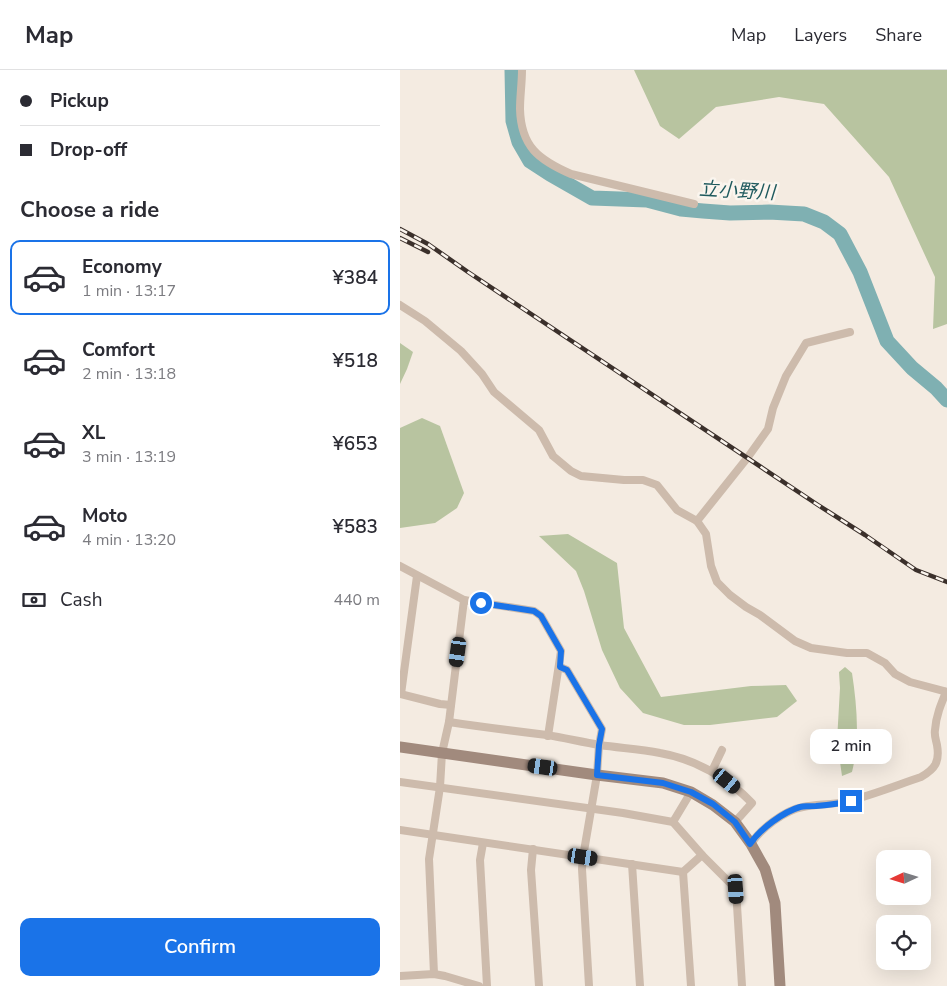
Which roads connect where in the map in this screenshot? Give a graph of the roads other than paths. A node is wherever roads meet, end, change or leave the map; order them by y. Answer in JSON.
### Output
{"nodes":[{"id":1,"x":522,"y":70,"type":"edge"},
{"id":2,"x":694,"y":204,"type":"dead end"},
{"id":3,"x":400,"y":305,"type":"edge"},
{"id":4,"x":850,"y":332,"type":"dead end"},
{"id":5,"x":697,"y":521,"type":"junction"},
{"id":6,"x":400,"y":566,"type":"edge"},
{"id":7,"x":417,"y":576,"type":"junction"},
{"id":8,"x":464,"y":600,"type":"junction"},
{"id":9,"x":560,"y":667,"type":"junction"},
{"id":10,"x":946,"y":692,"type":"edge"},
{"id":11,"x":400,"y":694,"type":"edge"},
{"id":12,"x":451,"y":705,"type":"junction"},
{"id":13,"x":449,"y":722,"type":"junction"},
{"id":14,"x":548,"y":736,"type":"junction"},
{"id":15,"x":599,"y":745,"type":"junction"},
{"id":16,"x":400,"y":747,"type":"edge"},
{"id":17,"x":722,"y":750,"type":"dead end"},
{"id":18,"x":442,"y":753,"type":"junction"},
{"id":19,"x":712,"y":771,"type":"junction"},
{"id":20,"x":597,"y":775,"type":"junction"},
{"id":21,"x":400,"y":782,"type":"edge"},
{"id":22,"x":440,"y":787,"type":"junction"},
{"id":23,"x":691,"y":792,"type":"junction"},
{"id":24,"x":591,"y":809,"type":"junction"},
{"id":25,"x":673,"y":822,"type":"junction"},
{"id":26,"x":735,"y":822,"type":"junction"},
{"id":27,"x":400,"y":830,"type":"edge"},
{"id":28,"x":433,"y":834,"type":"junction"},
{"id":29,"x":483,"y":843,"type":"junction"},
{"id":30,"x":750,"y":844,"type":"junction"},
{"id":31,"x":533,"y":849,"type":"junction"},
{"id":32,"x":702,"y":854,"type":"junction"},
{"id":33,"x":583,"y":857,"type":"junction"},
{"id":34,"x":632,"y":864,"type":"junction"},
{"id":35,"x":683,"y":872,"type":"junction"},
{"id":36,"x":434,"y":974,"type":"junction"},
{"id":37,"x":400,"y":976,"type":"edge"},
{"id":38,"x":479,"y":986,"type":"edge"},
{"id":39,"x":487,"y":986,"type":"edge"},
{"id":40,"x":539,"y":986,"type":"edge"},
{"id":41,"x":589,"y":986,"type":"edge"},
{"id":42,"x":640,"y":986,"type":"edge"},
{"id":43,"x":691,"y":986,"type":"edge"},
{"id":44,"x":742,"y":986,"type":"edge"},
{"id":45,"x":780,"y":986,"type":"edge"}],
"edges":[{"from":1,"to":2,"type":"street"},
{"from":3,"to":5,"type":"street"},
{"from":4,"to":5,"type":"street"},
{"from":5,"to":10,"type":"street"},
{"from":6,"to":7,"type":"street"},
{"from":7,"to":8,"type":"street"},
{"from":7,"to":11,"type":"street"},
{"from":8,"to":9,"type":"street"},
{"from":8,"to":12,"type":"street"},
{"from":9,"to":14,"type":"street"},
{"from":9,"to":15,"type":"street"},
{"from":10,"to":30,"type":"street"},
{"from":11,"to":12,"type":"street"},
{"from":12,"to":13,"type":"street"},
{"from":13,"to":14,"type":"street"},
{"from":13,"to":18,"type":"street"},
{"from":14,"to":15,"type":"street"},
{"from":15,"to":19,"type":"street"},
{"from":15,"to":20,"type":"street"},
{"from":16,"to":18,"type":"street"},
{"from":17,"to":19,"type":"street"},
{"from":18,"to":20,"type":"street"},
{"from":18,"to":22,"type":"street"},
{"from":19,"to":26,"type":"street"},
{"from":20,"to":23,"type":"street"},
{"from":20,"to":24,"type":"street"},
{"from":21,"to":22,"type":"street"},
{"from":22,"to":24,"type":"street"},
{"from":22,"to":28,"type":"street"},
{"from":23,"to":25,"type":"street"},
{"from":23,"to":26,"type":"street"},
{"from":24,"to":25,"type":"street"},
{"from":24,"to":33,"type":"street"},
{"from":25,"to":32,"type":"street"},
{"from":26,"to":30,"type":"street"},
{"from":27,"to":28,"type":"street"},
{"from":28,"to":29,"type":"street"},
{"from":28,"to":36,"type":"street"},
{"from":29,"to":31,"type":"street"},
{"from":29,"to":39,"type":"street"},
{"from":30,"to":45,"type":"street"},
{"from":31,"to":33,"type":"street"},
{"from":31,"to":40,"type":"street"},
{"from":32,"to":35,"type":"street"},
{"from":32,"to":44,"type":"street"},
{"from":33,"to":34,"type":"street"},
{"from":33,"to":41,"type":"street"},
{"from":34,"to":35,"type":"street"},
{"from":34,"to":42,"type":"street"},
{"from":35,"to":43,"type":"street"},
{"from":36,"to":37,"type":"street"},
{"from":36,"to":38,"type":"street"}]}
